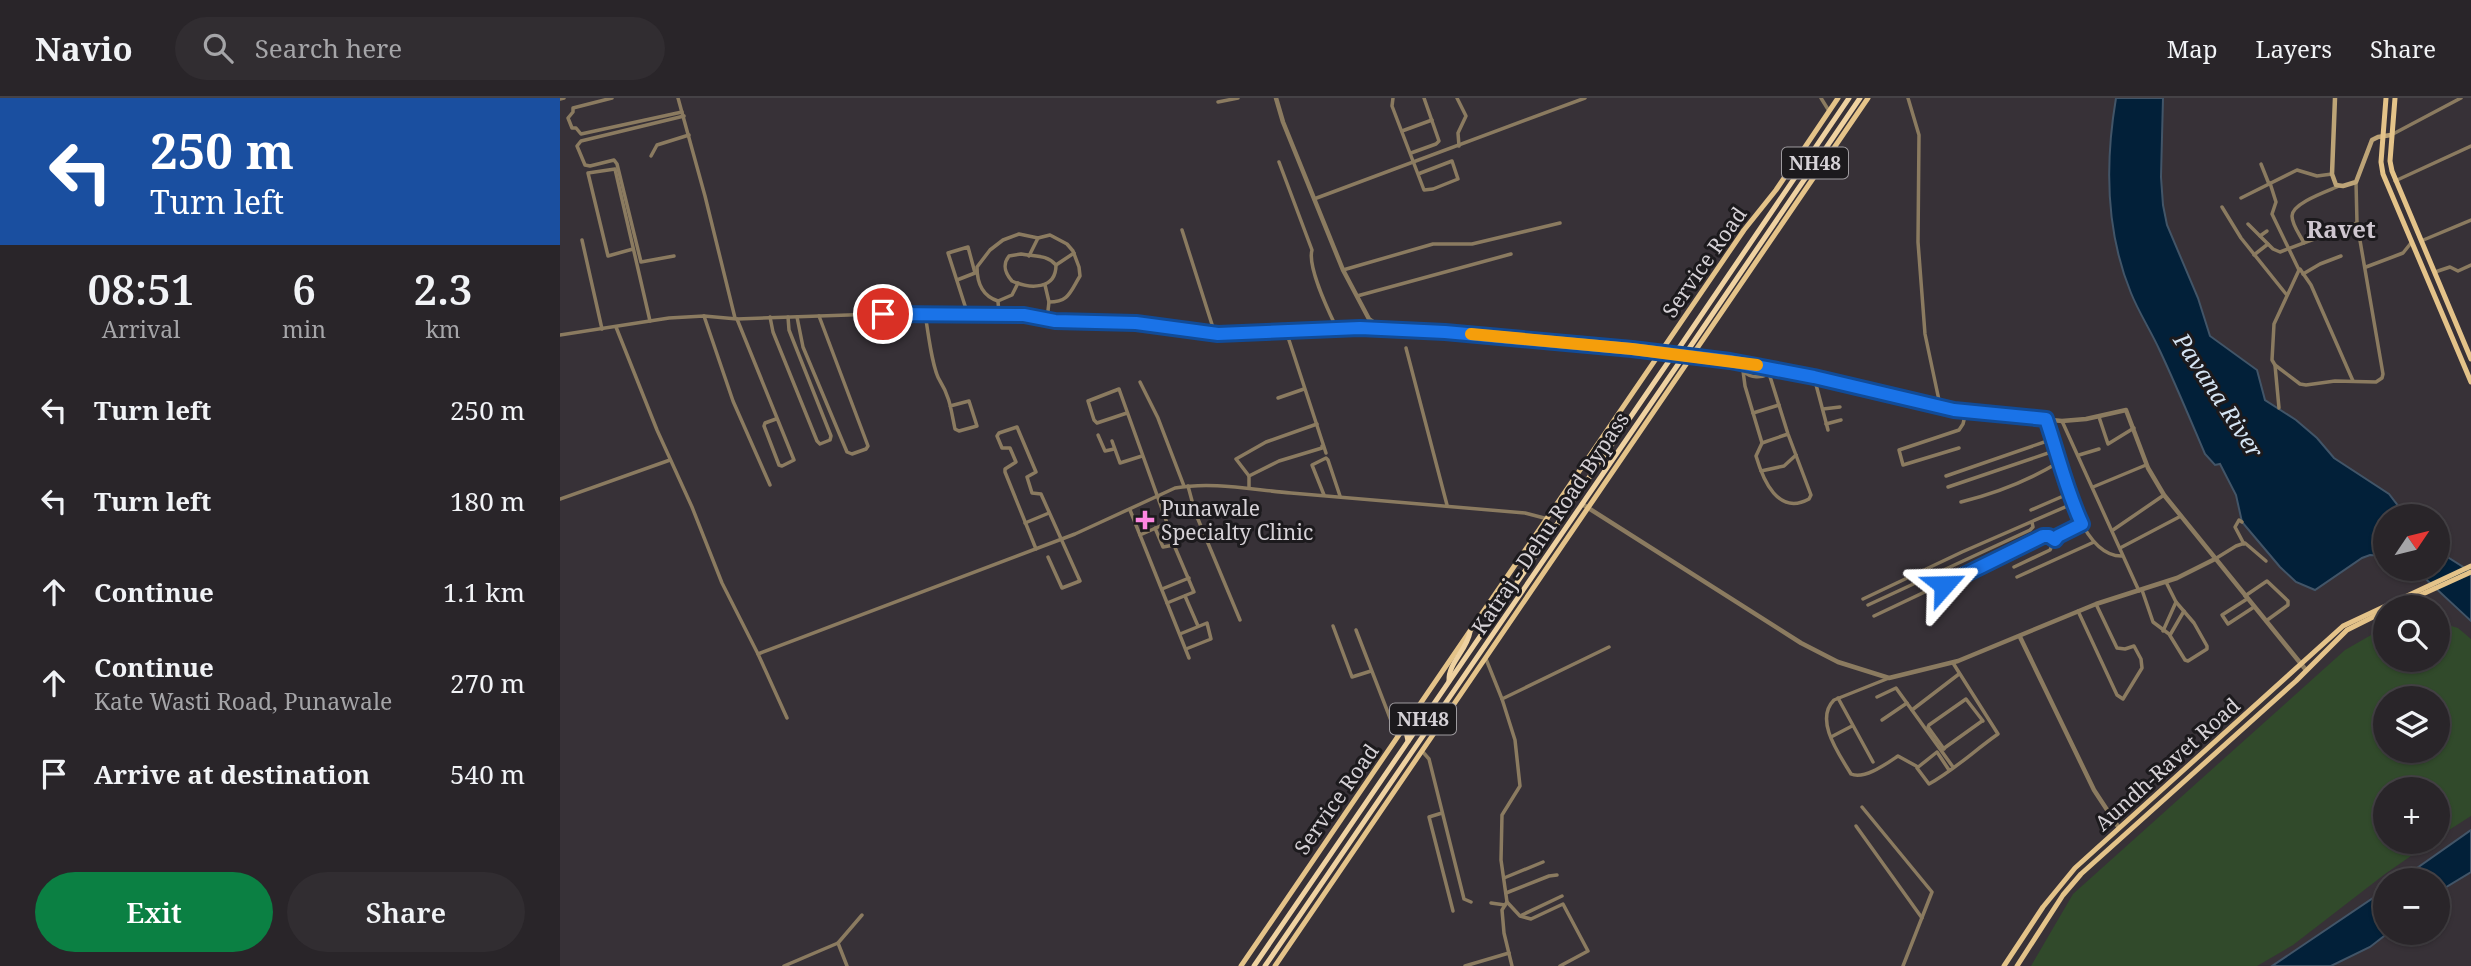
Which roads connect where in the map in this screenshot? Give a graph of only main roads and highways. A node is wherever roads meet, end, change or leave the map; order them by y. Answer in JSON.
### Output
{"nodes":[{"id":1,"x":1838,"y":98,"type":"edge"},
{"id":2,"x":1849,"y":98,"type":"edge"},
{"id":3,"x":1860,"y":98,"type":"edge"},
{"id":4,"x":1868,"y":98,"type":"edge"},
{"id":5,"x":2334,"y":98,"type":"edge"},
{"id":6,"x":2386,"y":98,"type":"edge"},
{"id":7,"x":2395,"y":98,"type":"edge"},
{"id":8,"x":2391,"y":135,"type":"junction"},
{"id":9,"x":2383,"y":136,"type":"junction"},
{"id":10,"x":2471,"y":359,"type":"edge"},
{"id":11,"x":2471,"y":382,"type":"edge"},
{"id":12,"x":2471,"y":566,"type":"edge"},
{"id":13,"x":2471,"y":572,"type":"edge"},
{"id":14,"x":2420,"y":595,"type":"edge"},
{"id":15,"x":2373,"y":617,"type":"edge"},
{"id":16,"x":1471,"y":632,"type":"junction"},
{"id":17,"x":2338,"y":634,"type":"junction"},
{"id":18,"x":1449,"y":681,"type":"junction"},
{"id":19,"x":1423,"y":701,"type":"junction"},
{"id":20,"x":1432,"y":706,"type":"junction"},
{"id":21,"x":1405,"y":727,"type":"junction"},
{"id":22,"x":1408,"y":741,"type":"junction"},
{"id":23,"x":1351,"y":838,"type":"junction"},
{"id":24,"x":1355,"y":848,"type":"junction"},
{"id":25,"x":1241,"y":966,"type":"edge"},
{"id":26,"x":1254,"y":966,"type":"edge"},
{"id":27,"x":1265,"y":966,"type":"edge"},
{"id":28,"x":1275,"y":966,"type":"edge"},
{"id":29,"x":2004,"y":966,"type":"edge"},
{"id":30,"x":2017,"y":966,"type":"edge"}],
"edges":[{"from":1,"to":16,"type":"main road","name":"Service Road"},
{"from":2,"to":18,"type":"highway","name":"Katraj - Dehu Road Bypass","number":"NH48","bridge":true},
{"from":3,"to":23,"type":"highway","name":"Katraj - Dehu Road Bypass","number":"NH48","bridge":true},
{"from":4,"to":24,"type":"main road","name":"Service Road"},
{"from":5,"to":9,"type":"main road"},
{"from":6,"to":9,"type":"main road"},
{"from":7,"to":8,"type":"main road"},
{"from":8,"to":9,"type":"main road"},
{"from":8,"to":10,"type":"main road"},
{"from":9,"to":11,"type":"main road"},
{"from":12,"to":17,"type":"main road"},
{"from":13,"to":14,"type":"main road"},
{"from":15,"to":17,"type":"main road"},
{"from":16,"to":18,"type":"highway"},
{"from":16,"to":19,"type":"main road","name":"Service Road"},
{"from":17,"to":29,"type":"main road","name":"Aundh-Ravet Road"},
{"from":17,"to":30,"type":"main road","name":"Aundh-Ravet Road"},
{"from":18,"to":20,"type":"highway","name":"Katraj - Dehu Road Bypass","number":"NH48"},
{"from":19,"to":20,"type":"highway"},
{"from":19,"to":21,"type":"main road","name":"Service Road"},
{"from":20,"to":22,"type":"highway","name":"Katraj - Dehu Road Bypass","number":"NH48"},
{"from":21,"to":22,"type":"highway"},
{"from":21,"to":25,"type":"main road","name":"Service Road"},
{"from":22,"to":26,"type":"highway","name":"Katraj - Dehu Road Bypass","number":"NH48"},
{"from":23,"to":24,"type":"highway"},
{"from":23,"to":27,"type":"highway","name":"Katraj - Dehu Road Bypass","number":"NH48"},
{"from":24,"to":28,"type":"main road","name":"Service Road"}]}
